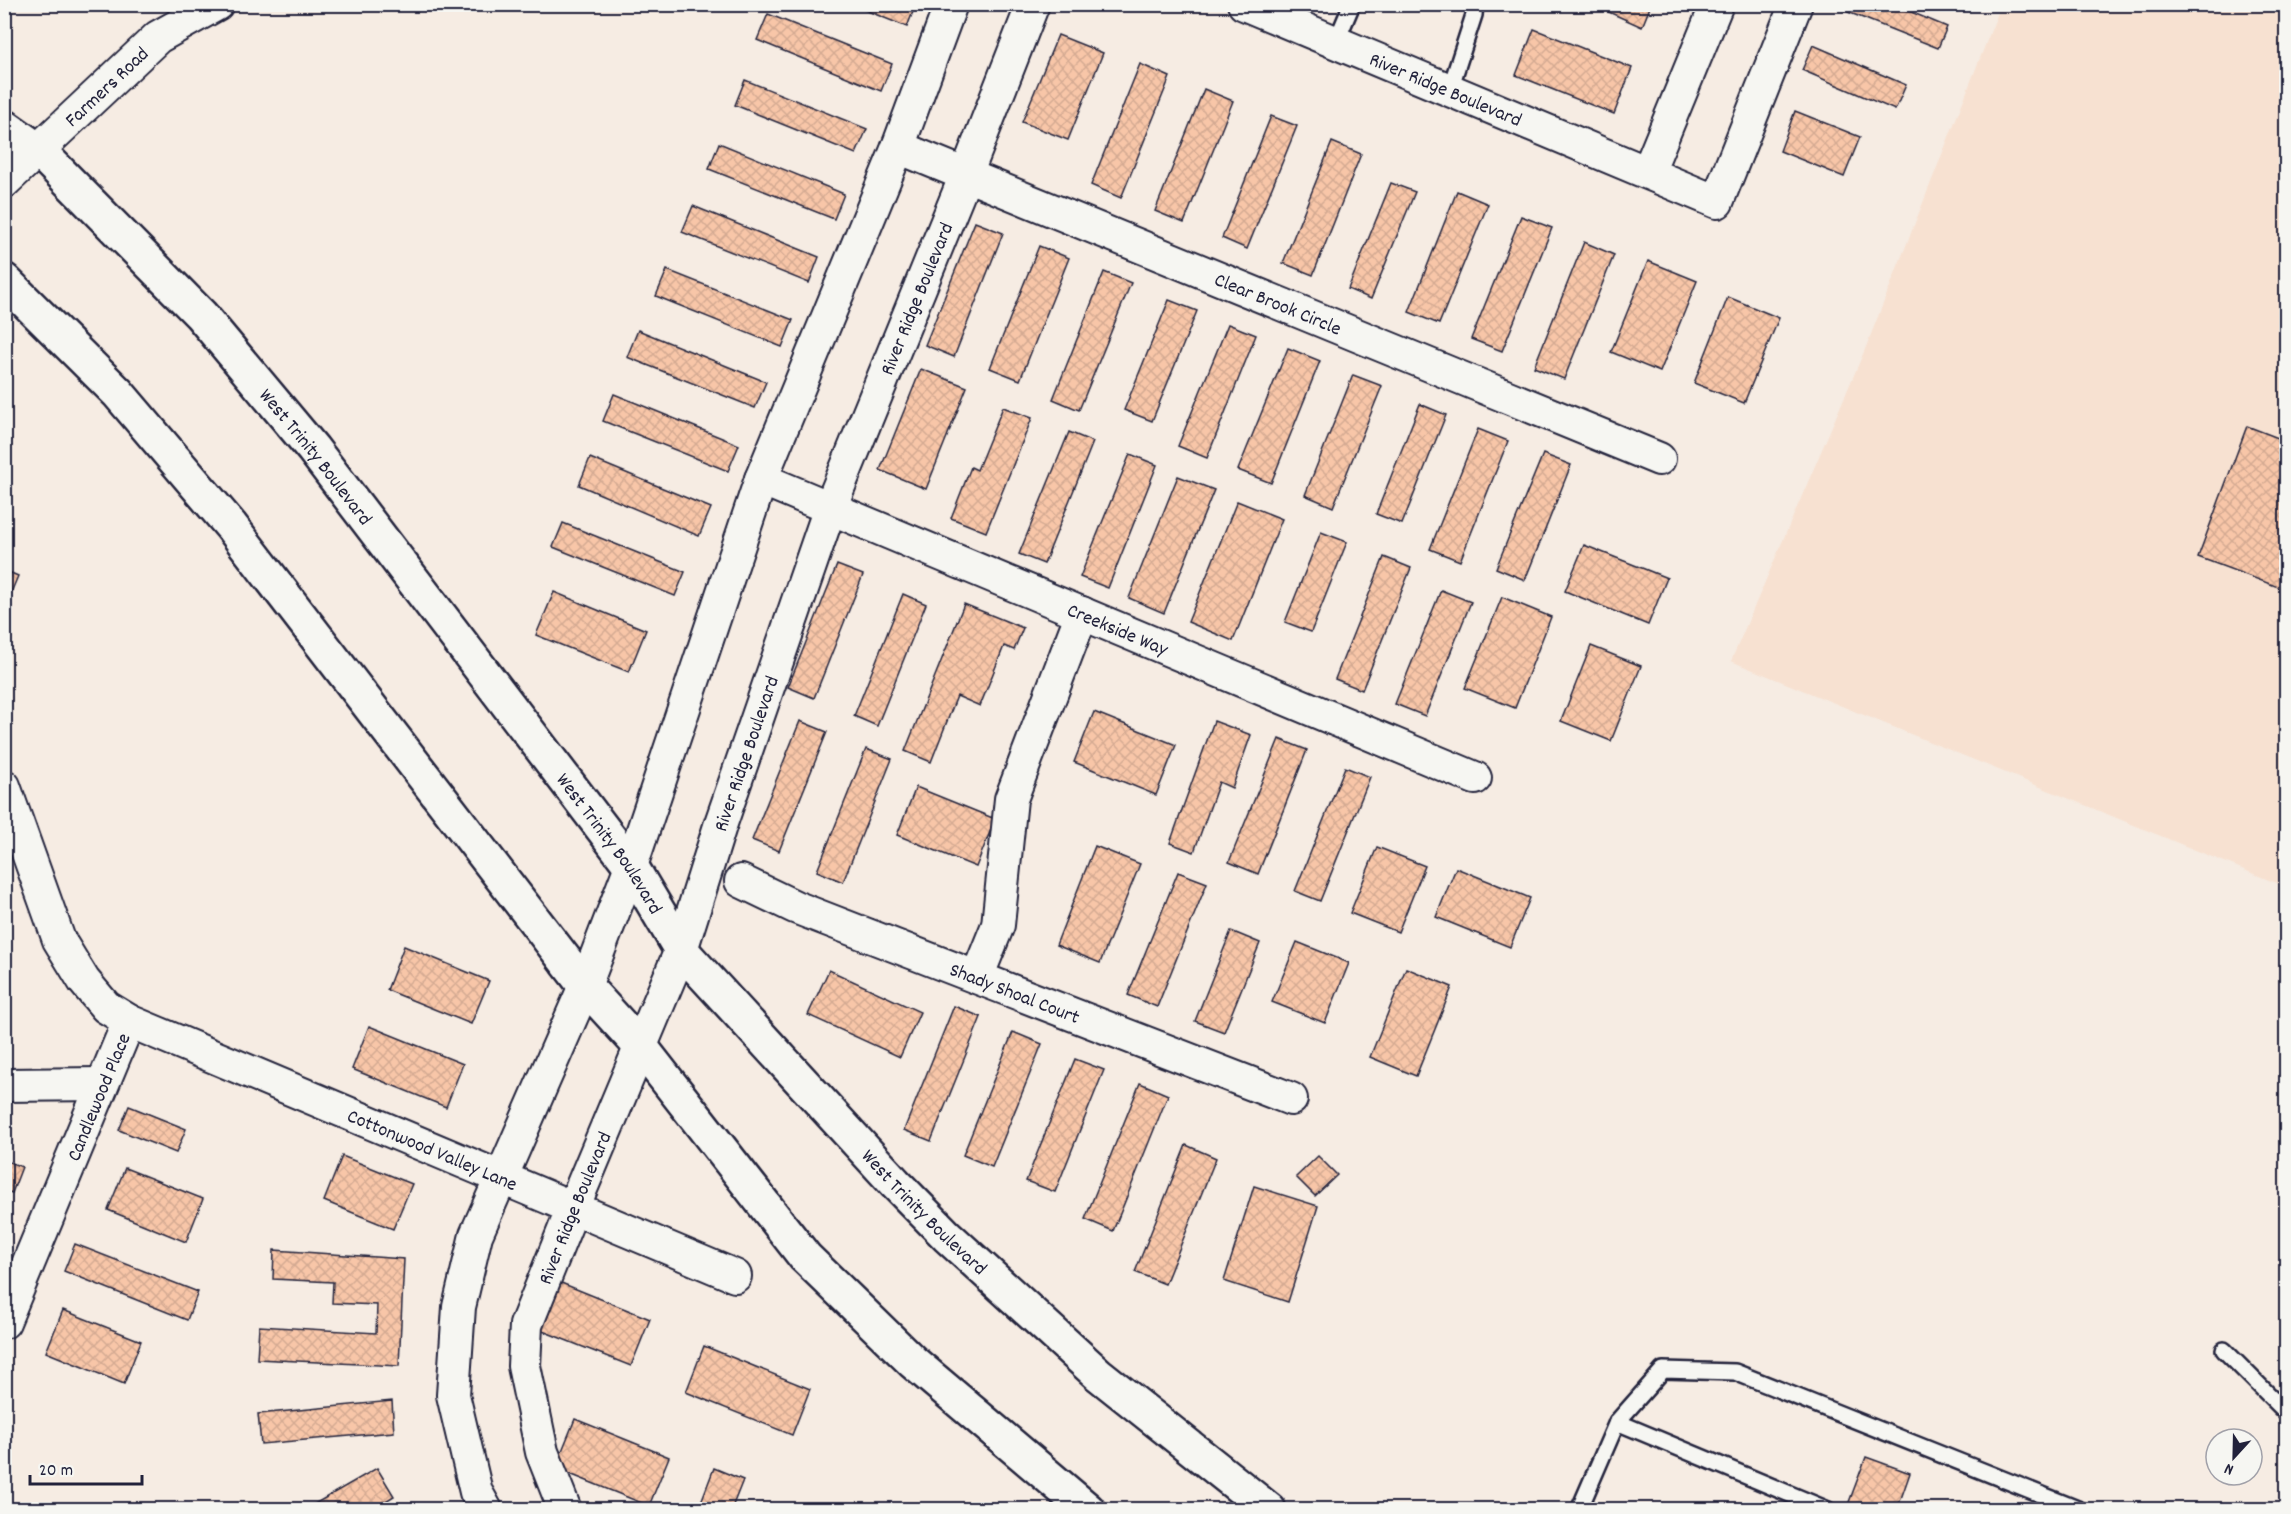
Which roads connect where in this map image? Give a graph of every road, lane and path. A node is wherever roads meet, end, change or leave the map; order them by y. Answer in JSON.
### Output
{"nodes":[{"id":1,"x":217,"y":4,"type":"edge"},
{"id":2,"x":951,"y":4,"type":"edge"},
{"id":3,"x":1033,"y":4,"type":"edge"},
{"id":4,"x":1244,"y":4,"type":"edge"},
{"id":5,"x":1352,"y":4,"type":"edge"},
{"id":6,"x":1475,"y":4,"type":"edge"},
{"id":7,"x":1717,"y":4,"type":"edge"},
{"id":8,"x":1796,"y":4,"type":"edge"},
{"id":9,"x":1336,"y":42,"type":"junction"},
{"id":10,"x":1450,"y":89,"type":"junction"},
{"id":11,"x":4,"y":126,"type":"edge"},
{"id":12,"x":898,"y":147,"type":"junction"},
{"id":13,"x":39,"y":150,"type":"junction"},
{"id":14,"x":1648,"y":172,"type":"junction"},
{"id":15,"x":966,"y":175,"type":"junction"},
{"id":16,"x":4,"y":182,"type":"edge"},
{"id":17,"x":4,"y":280,"type":"edge"},
{"id":18,"x":1659,"y":459,"type":"dead end"},
{"id":19,"x":761,"y":479,"type":"junction"},
{"id":20,"x":830,"y":508,"type":"junction"},
{"id":21,"x":1082,"y":614,"type":"junction"},
{"id":22,"x":1475,"y":778,"type":"dead end"},
{"id":23,"x":4,"y":786,"type":"edge"},
{"id":24,"x":631,"y":866,"type":"junction"},
{"id":25,"x":741,"y":880,"type":"dead end"},
{"id":26,"x":681,"y":950,"type":"junction"},
{"id":27,"x":977,"y":977,"type":"junction"},
{"id":28,"x":585,"y":986,"type":"junction"},
{"id":29,"x":129,"y":1021,"type":"junction"},
{"id":30,"x":641,"y":1047,"type":"junction"},
{"id":31,"x":102,"y":1084,"type":"junction"},
{"id":32,"x":4,"y":1085,"type":"edge"},
{"id":33,"x":1291,"y":1099,"type":"dead end"},
{"id":34,"x":502,"y":1178,"type":"junction"},
{"id":35,"x":573,"y":1208,"type":"junction"},
{"id":36,"x":735,"y":1276,"type":"dead end"},
{"id":37,"x":4,"y":1322,"type":"edge"},
{"id":38,"x":2224,"y":1350,"type":"dead end"},
{"id":39,"x":2286,"y":1412,"type":"edge"},
{"id":40,"x":1617,"y":1422,"type":"junction"},
{"id":41,"x":486,"y":1509,"type":"edge"},
{"id":42,"x":565,"y":1509,"type":"edge"},
{"id":43,"x":1088,"y":1509,"type":"edge"},
{"id":44,"x":1269,"y":1509,"type":"edge"},
{"id":45,"x":1579,"y":1509,"type":"edge"},
{"id":46,"x":1828,"y":1509,"type":"edge"},
{"id":47,"x":2080,"y":1509,"type":"edge"}],
"edges":[{"from":1,"to":13,"type":"street","name":"Farmers Road"},
{"from":2,"to":12,"type":"street"},
{"from":3,"to":15,"type":"street","name":"River Ridge Boulevard"},
{"from":4,"to":9,"type":"street","name":"River Ridge Boulevard"},
{"from":5,"to":9,"type":"lane"},
{"from":6,"to":10,"type":"lane"},
{"from":7,"to":14,"type":"street"},
{"from":8,"to":14,"type":"street","name":"River Ridge Boulevard"},
{"from":9,"to":10,"type":"street","name":"River Ridge Boulevard"},
{"from":10,"to":14,"type":"street","name":"River Ridge Boulevard"},
{"from":11,"to":13,"type":"main road","name":"West Trinity Boulevard"},
{"from":12,"to":15,"type":"street","name":"Clear Brook Circle"},
{"from":12,"to":19,"type":"street"},
{"from":13,"to":16,"type":"street","name":"Farmers Road"},
{"from":13,"to":24,"type":"main road","name":"West Trinity Boulevard"},
{"from":15,"to":18,"type":"street","name":"Clear Brook Circle"},
{"from":15,"to":20,"type":"street","name":"River Ridge Boulevard"},
{"from":17,"to":28,"type":"main road"},
{"from":19,"to":20,"type":"street","name":"Creekside Way"},
{"from":19,"to":24,"type":"street"},
{"from":20,"to":21,"type":"street","name":"Creekside Way"},
{"from":20,"to":26,"type":"street","name":"River Ridge Boulevard"},
{"from":21,"to":22,"type":"street","name":"Creekside Way"},
{"from":21,"to":27,"type":"street"},
{"from":23,"to":29,"type":"street","name":"Candlewood Place"},
{"from":24,"to":26,"type":"main road","name":"West Trinity Boulevard"},
{"from":24,"to":28,"type":"street"},
{"from":25,"to":27,"type":"street","name":"Shady Shoal Court"},
{"from":26,"to":30,"type":"street","name":"River Ridge Boulevard"},
{"from":26,"to":44,"type":"main road","name":"West Trinity Boulevard"},
{"from":27,"to":33,"type":"street","name":"Shady Shoal Court"},
{"from":28,"to":30,"type":"main road"},
{"from":28,"to":34,"type":"street"},
{"from":29,"to":31,"type":"street","name":"Candlewood Place"},
{"from":29,"to":34,"type":"street","name":"Cottonwood Valley Lane"},
{"from":30,"to":35,"type":"street","name":"River Ridge Boulevard"},
{"from":30,"to":43,"type":"main road"},
{"from":31,"to":32,"type":"street"},
{"from":31,"to":37,"type":"street","name":"Candlewood Place"},
{"from":34,"to":35,"type":"street","name":"Cottonwood Valley Lane"},
{"from":34,"to":41,"type":"street"},
{"from":35,"to":36,"type":"street","name":"Cottonwood Valley Lane"},
{"from":35,"to":42,"type":"street","name":"River Ridge Boulevard"},
{"from":38,"to":39,"type":"lane"},
{"from":40,"to":45,"type":"lane"},
{"from":40,"to":46,"type":"lane"},
{"from":40,"to":47,"type":"lane"}]}
